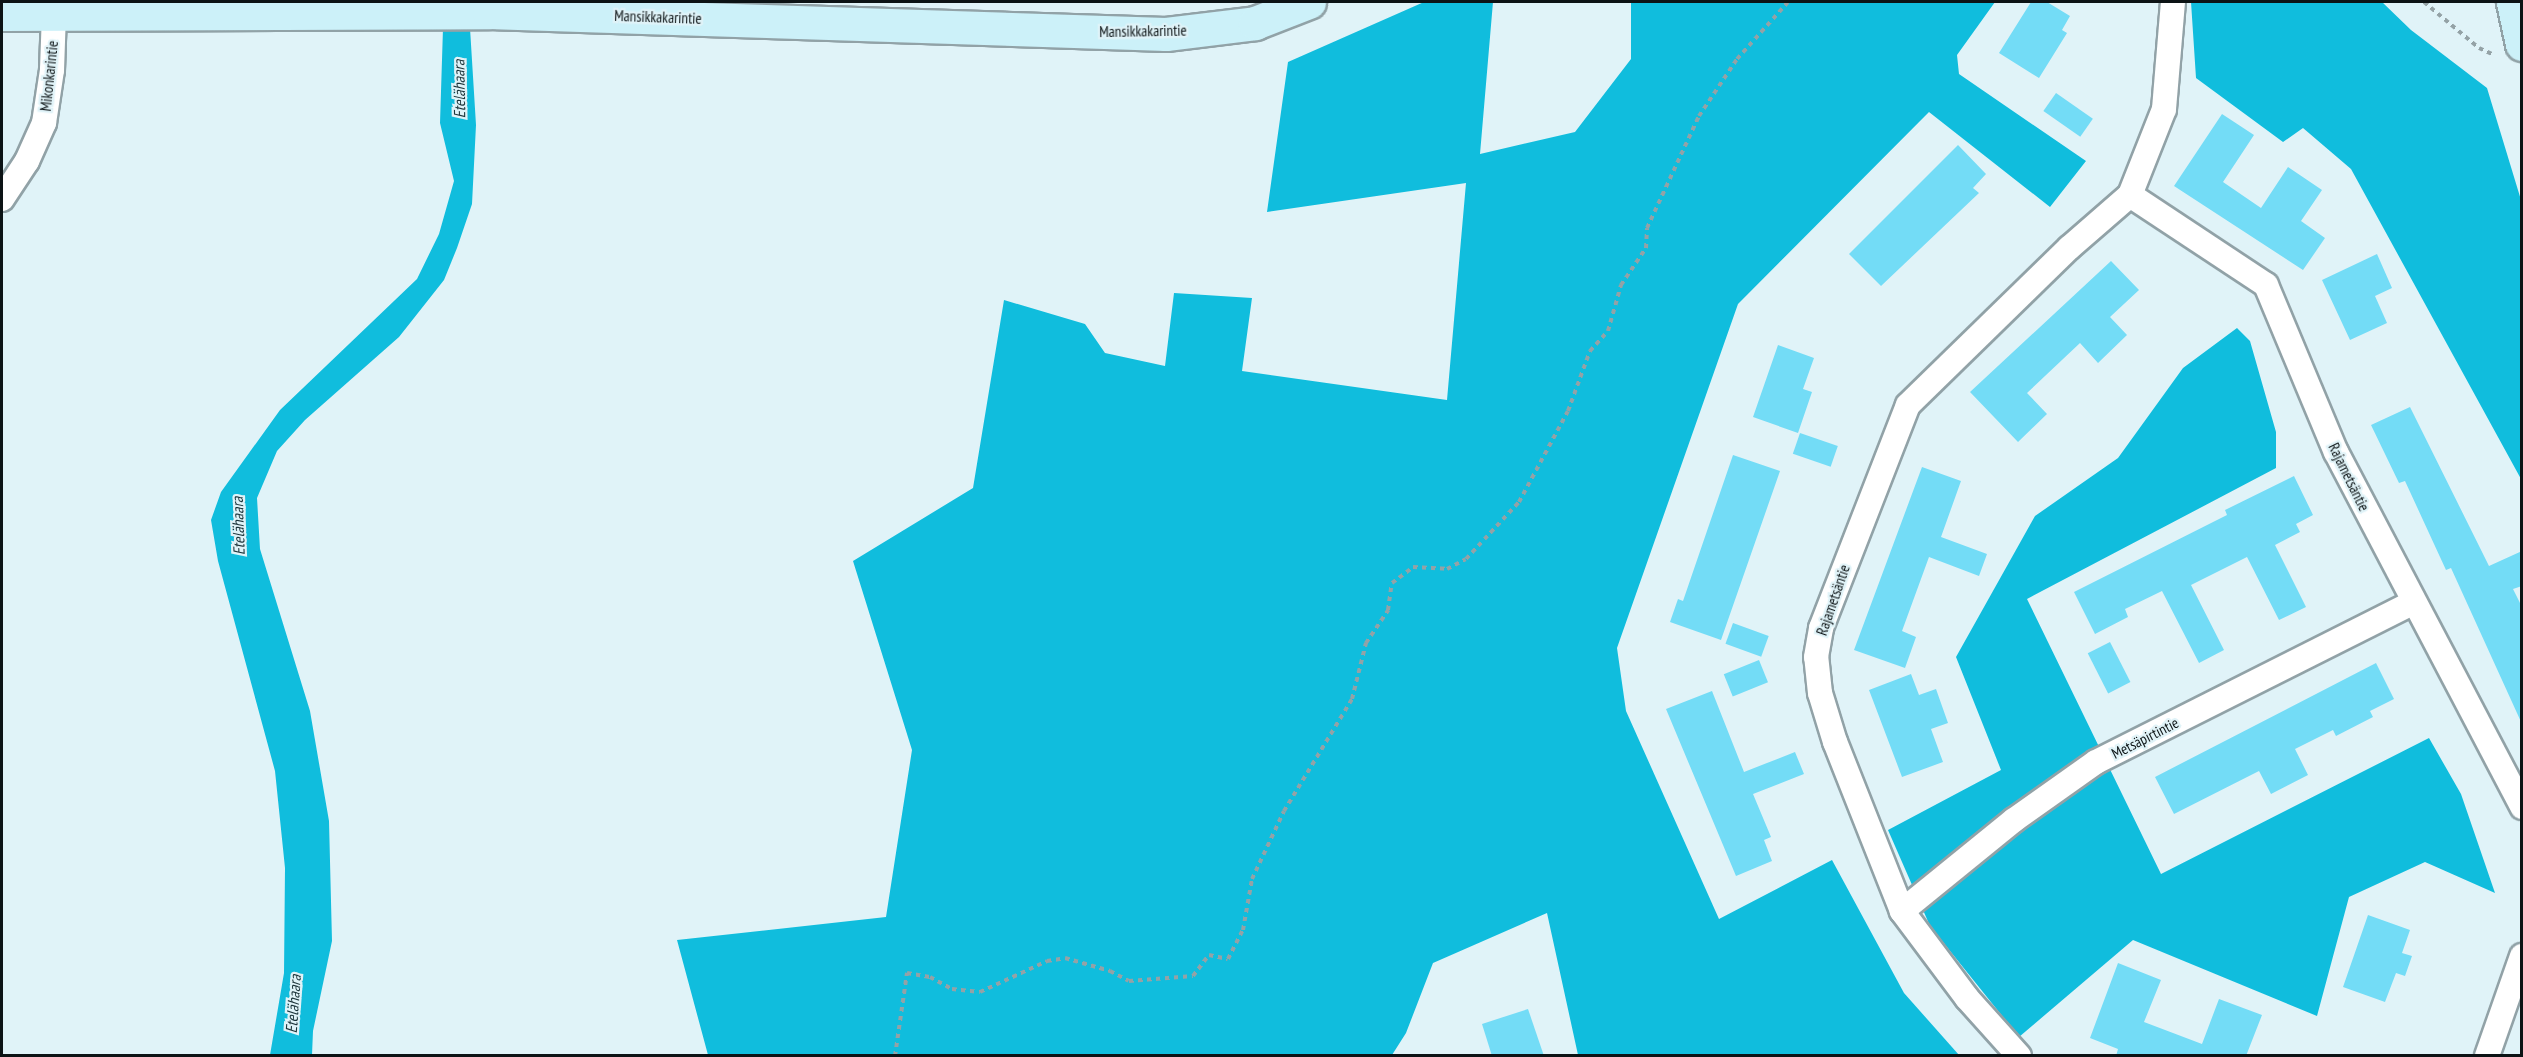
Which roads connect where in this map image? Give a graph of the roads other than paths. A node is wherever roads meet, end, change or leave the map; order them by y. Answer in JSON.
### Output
{"nodes":[{"id":1,"x":1309,"y":2,"type":"edge"},
{"id":2,"x":2173,"y":2,"type":"edge"},
{"id":3,"x":2513,"y":2,"type":"edge"},
{"id":4,"x":2,"y":14,"type":"edge"},
{"id":5,"x":54,"y":14,"type":"junction"},
{"id":6,"x":2511,"y":51,"type":"edge"},
{"id":7,"x":2130,"y":195,"type":"junction"},
{"id":8,"x":2,"y":199,"type":"edge"},
{"id":9,"x":2412,"y":603,"type":"junction"},
{"id":10,"x":2522,"y":807,"type":"edge"},
{"id":11,"x":1902,"y":911,"type":"junction"},
{"id":12,"x":2522,"y":956,"type":"edge"},
{"id":13,"x":2019,"y":1056,"type":"edge"},
{"id":14,"x":2487,"y":1056,"type":"edge"}],
"edges":[{"from":1,"to":5,"type":"street","name":"Mansikkakarintie"},
{"from":2,"to":7,"type":"street","name":"Rajametsäntie"},
{"from":3,"to":6,"type":"street"},
{"from":4,"to":5,"type":"street","name":"Mansikkakarintie"},
{"from":5,"to":8,"type":"street","name":"Mikonkarintie"},
{"from":7,"to":9,"type":"street","name":"Rajametsäntie"},
{"from":7,"to":11,"type":"street","name":"Rajametsäntie"},
{"from":9,"to":10,"type":"street","name":"Rajametsäntie"},
{"from":9,"to":11,"type":"street","name":"Metsäpirtintie"},
{"from":11,"to":13,"type":"street","name":"Rajametsäntie"},
{"from":12,"to":14,"type":"street"}]}
